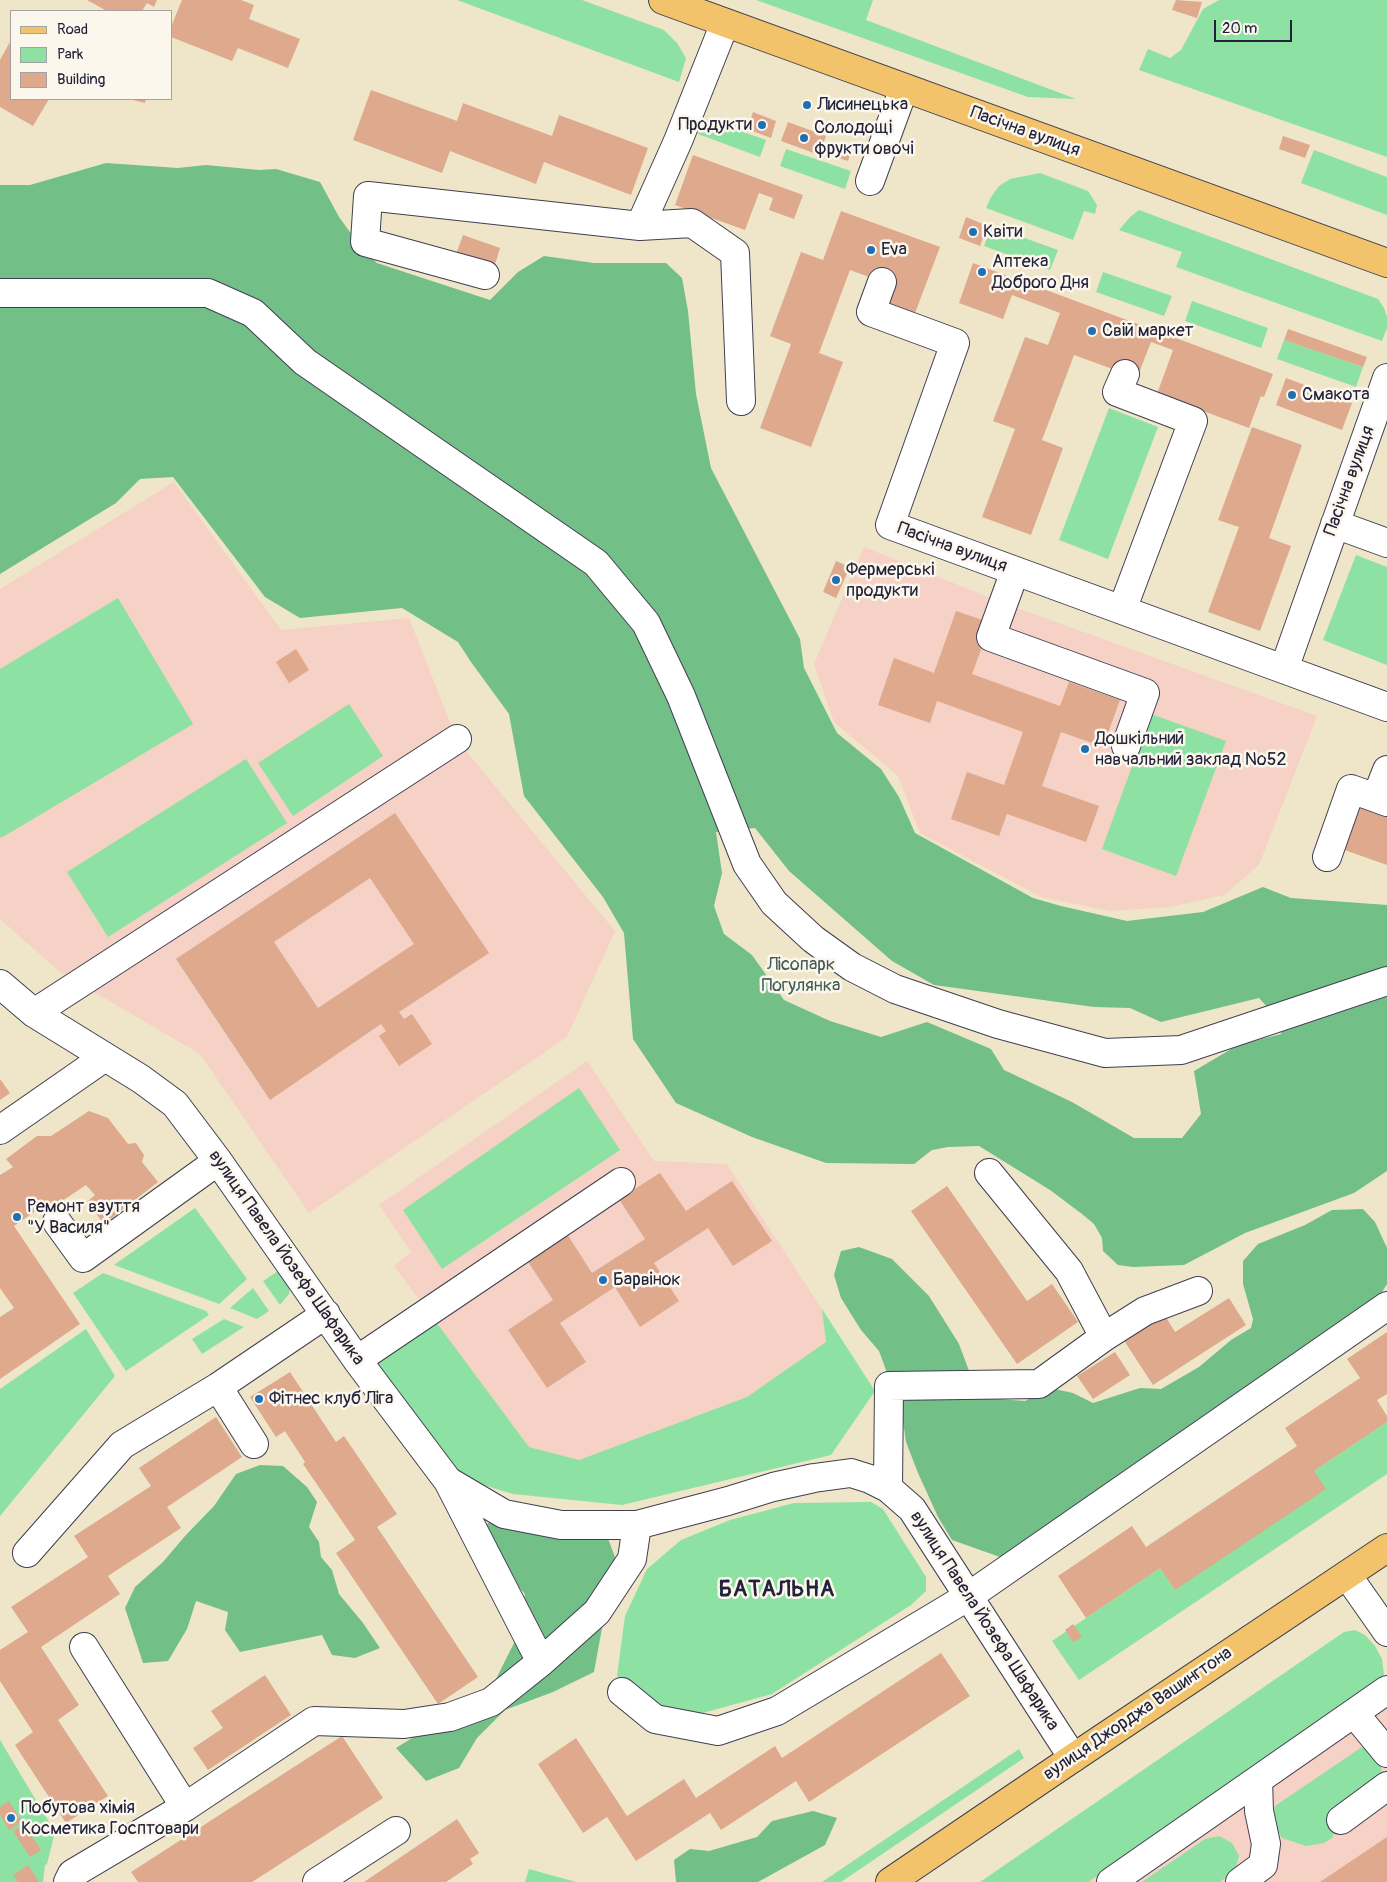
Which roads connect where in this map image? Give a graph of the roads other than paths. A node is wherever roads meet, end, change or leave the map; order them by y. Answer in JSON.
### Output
{"nodes":[{"id":1,"x":663,"y":0,"type":"edge"},
{"id":2,"x":725,"y":23,"type":"junction"},
{"id":3,"x":904,"y":88,"type":"junction"},
{"id":4,"x":870,"y":181,"type":"dead end"},
{"id":5,"x":640,"y":226,"type":"junction"},
{"id":6,"x":1387,"y":263,"type":"edge"},
{"id":7,"x":485,"y":275,"type":"dead end"},
{"id":8,"x":882,"y":282,"type":"dead end"},
{"id":9,"x":0,"y":293,"type":"edge"},
{"id":10,"x":1125,"y":374,"type":"dead end"},
{"id":11,"x":1387,"y":378,"type":"edge"},
{"id":12,"x":741,"y":401,"type":"dead end"},
{"id":13,"x":1335,"y":524,"type":"junction"},
{"id":14,"x":1387,"y":543,"type":"edge"},
{"id":15,"x":1015,"y":571,"type":"junction"},
{"id":16,"x":1122,"y":610,"type":"junction"},
{"id":17,"x":1284,"y":669,"type":"junction"},
{"id":18,"x":1387,"y":707,"type":"edge"},
{"id":19,"x":457,"y":740,"type":"dead end"},
{"id":20,"x":1126,"y":746,"type":"dead end"},
{"id":21,"x":1387,"y":770,"type":"edge"},
{"id":22,"x":1382,"y":800,"type":"edge"},
{"id":23,"x":1327,"y":857,"type":"dead end"},
{"id":24,"x":1387,"y":980,"type":"edge"},
{"id":25,"x":0,"y":984,"type":"edge"},
{"id":26,"x":34,"y":1013,"type":"junction"},
{"id":27,"x":105,"y":1057,"type":"junction"},
{"id":28,"x":0,"y":1130,"type":"edge"},
{"id":29,"x":218,"y":1161,"type":"junction"},
{"id":30,"x":989,"y":1173,"type":"dead end"},
{"id":31,"x":621,"y":1182,"type":"dead end"},
{"id":32,"x":57,"y":1222,"type":"dead end"},
{"id":33,"x":1198,"y":1291,"type":"dead end"},
{"id":34,"x":1387,"y":1306,"type":"edge"},
{"id":35,"x":326,"y":1314,"type":"junction"},
{"id":36,"x":1104,"y":1337,"type":"junction"},
{"id":37,"x":356,"y":1360,"type":"junction"},
{"id":38,"x":218,"y":1387,"type":"junction"},
{"id":39,"x":254,"y":1444,"type":"dead end"},
{"id":40,"x":448,"y":1481,"type":"junction"},
{"id":41,"x":888,"y":1488,"type":"junction"},
{"id":42,"x":637,"y":1525,"type":"junction"},
{"id":43,"x":1387,"y":1548,"type":"edge"},
{"id":44,"x":27,"y":1553,"type":"dead end"},
{"id":45,"x":1347,"y":1574,"type":"junction"},
{"id":46,"x":969,"y":1596,"type":"junction"},
{"id":47,"x":1387,"y":1632,"type":"edge"},
{"id":48,"x":84,"y":1647,"type":"dead end"},
{"id":49,"x":541,"y":1662,"type":"junction"},
{"id":50,"x":1387,"y":1690,"type":"edge"},
{"id":51,"x":622,"y":1692,"type":"dead end"},
{"id":52,"x":1354,"y":1713,"type":"junction"},
{"id":53,"x":1387,"y":1753,"type":"edge"},
{"id":54,"x":1073,"y":1758,"type":"junction"},
{"id":55,"x":1258,"y":1780,"type":"junction"},
{"id":56,"x":1387,"y":1786,"type":"edge"},
{"id":57,"x":185,"y":1807,"type":"junction"},
{"id":58,"x":1341,"y":1820,"type":"dead end"},
{"id":59,"x":396,"y":1832,"type":"dead end"},
{"id":60,"x":68,"y":1882,"type":"edge"},
{"id":61,"x":317,"y":1882,"type":"edge"},
{"id":62,"x":890,"y":1882,"type":"edge"},
{"id":63,"x":1112,"y":1882,"type":"edge"},
{"id":64,"x":1240,"y":1882,"type":"edge"}],
"edges":[{"from":1,"to":2,"type":"main road","name":"Пасічна вулиця"},
{"from":2,"to":3,"type":"main road","name":"Пасічна вулиця"},
{"from":2,"to":5,"type":"street"},
{"from":3,"to":4,"type":"street"},
{"from":3,"to":6,"type":"main road","name":"Пасічна вулиця"},
{"from":5,"to":7,"type":"street"},
{"from":5,"to":12,"type":"street"},
{"from":8,"to":15,"type":"street","name":"Пасічна вулиця"},
{"from":9,"to":24,"type":"street"},
{"from":10,"to":16,"type":"street"},
{"from":11,"to":13,"type":"street","name":"Пасічна вулиця"},
{"from":13,"to":14,"type":"street"},
{"from":13,"to":17,"type":"street","name":"Пасічна вулиця"},
{"from":15,"to":16,"type":"street","name":"Пасічна вулиця"},
{"from":15,"to":20,"type":"street"},
{"from":16,"to":17,"type":"street","name":"Пасічна вулиця"},
{"from":17,"to":18,"type":"street","name":"Пасічна вулиця"},
{"from":19,"to":26,"type":"street"},
{"from":21,"to":22,"type":"street"},
{"from":22,"to":23,"type":"street"},
{"from":25,"to":26,"type":"street","name":"вулиця Павела Йозефа Шафарика"},
{"from":26,"to":27,"type":"street","name":"вулиця Павела Йозефа Шафарика"},
{"from":27,"to":28,"type":"street"},
{"from":27,"to":29,"type":"street","name":"вулиця Павела Йозефа Шафарика"},
{"from":29,"to":32,"type":"street"},
{"from":29,"to":35,"type":"street","name":"вулиця Павела Йозефа Шафарика"},
{"from":30,"to":36,"type":"street"},
{"from":31,"to":37,"type":"street"},
{"from":33,"to":36,"type":"street"},
{"from":34,"to":46,"type":"street"},
{"from":35,"to":37,"type":"street","name":"вулиця Павела Йозефа Шафарика"},
{"from":35,"to":38,"type":"street"},
{"from":36,"to":41,"type":"street"},
{"from":37,"to":40,"type":"street","name":"вулиця Павела Йозефа Шафарика"},
{"from":38,"to":39,"type":"street"},
{"from":38,"to":44,"type":"street"},
{"from":40,"to":42,"type":"street","name":"вулиця Павела Йозефа Шафарика"},
{"from":40,"to":49,"type":"street"},
{"from":41,"to":42,"type":"street","name":"вулиця Павела Йозефа Шафарика"},
{"from":41,"to":46,"type":"street","name":"вулиця Павела Йозефа Шафарика"},
{"from":42,"to":49,"type":"street"},
{"from":43,"to":45,"type":"main road","name":"вулиця Джорджа Вашингтона"},
{"from":45,"to":47,"type":"street"},
{"from":45,"to":54,"type":"main road","name":"вулиця Джорджа Вашингтона"},
{"from":46,"to":51,"type":"street"},
{"from":46,"to":54,"type":"street","name":"вулиця Павела Йозефа Шафарика"},
{"from":48,"to":57,"type":"street"},
{"from":49,"to":57,"type":"street"},
{"from":50,"to":52,"type":"street"},
{"from":52,"to":53,"type":"street"},
{"from":52,"to":55,"type":"street"},
{"from":54,"to":62,"type":"main road","name":"вулиця Джорджа Вашингтона"},
{"from":55,"to":63,"type":"street"},
{"from":55,"to":64,"type":"street"},
{"from":56,"to":58,"type":"street"},
{"from":57,"to":60,"type":"street"},
{"from":59,"to":61,"type":"street"}]}
